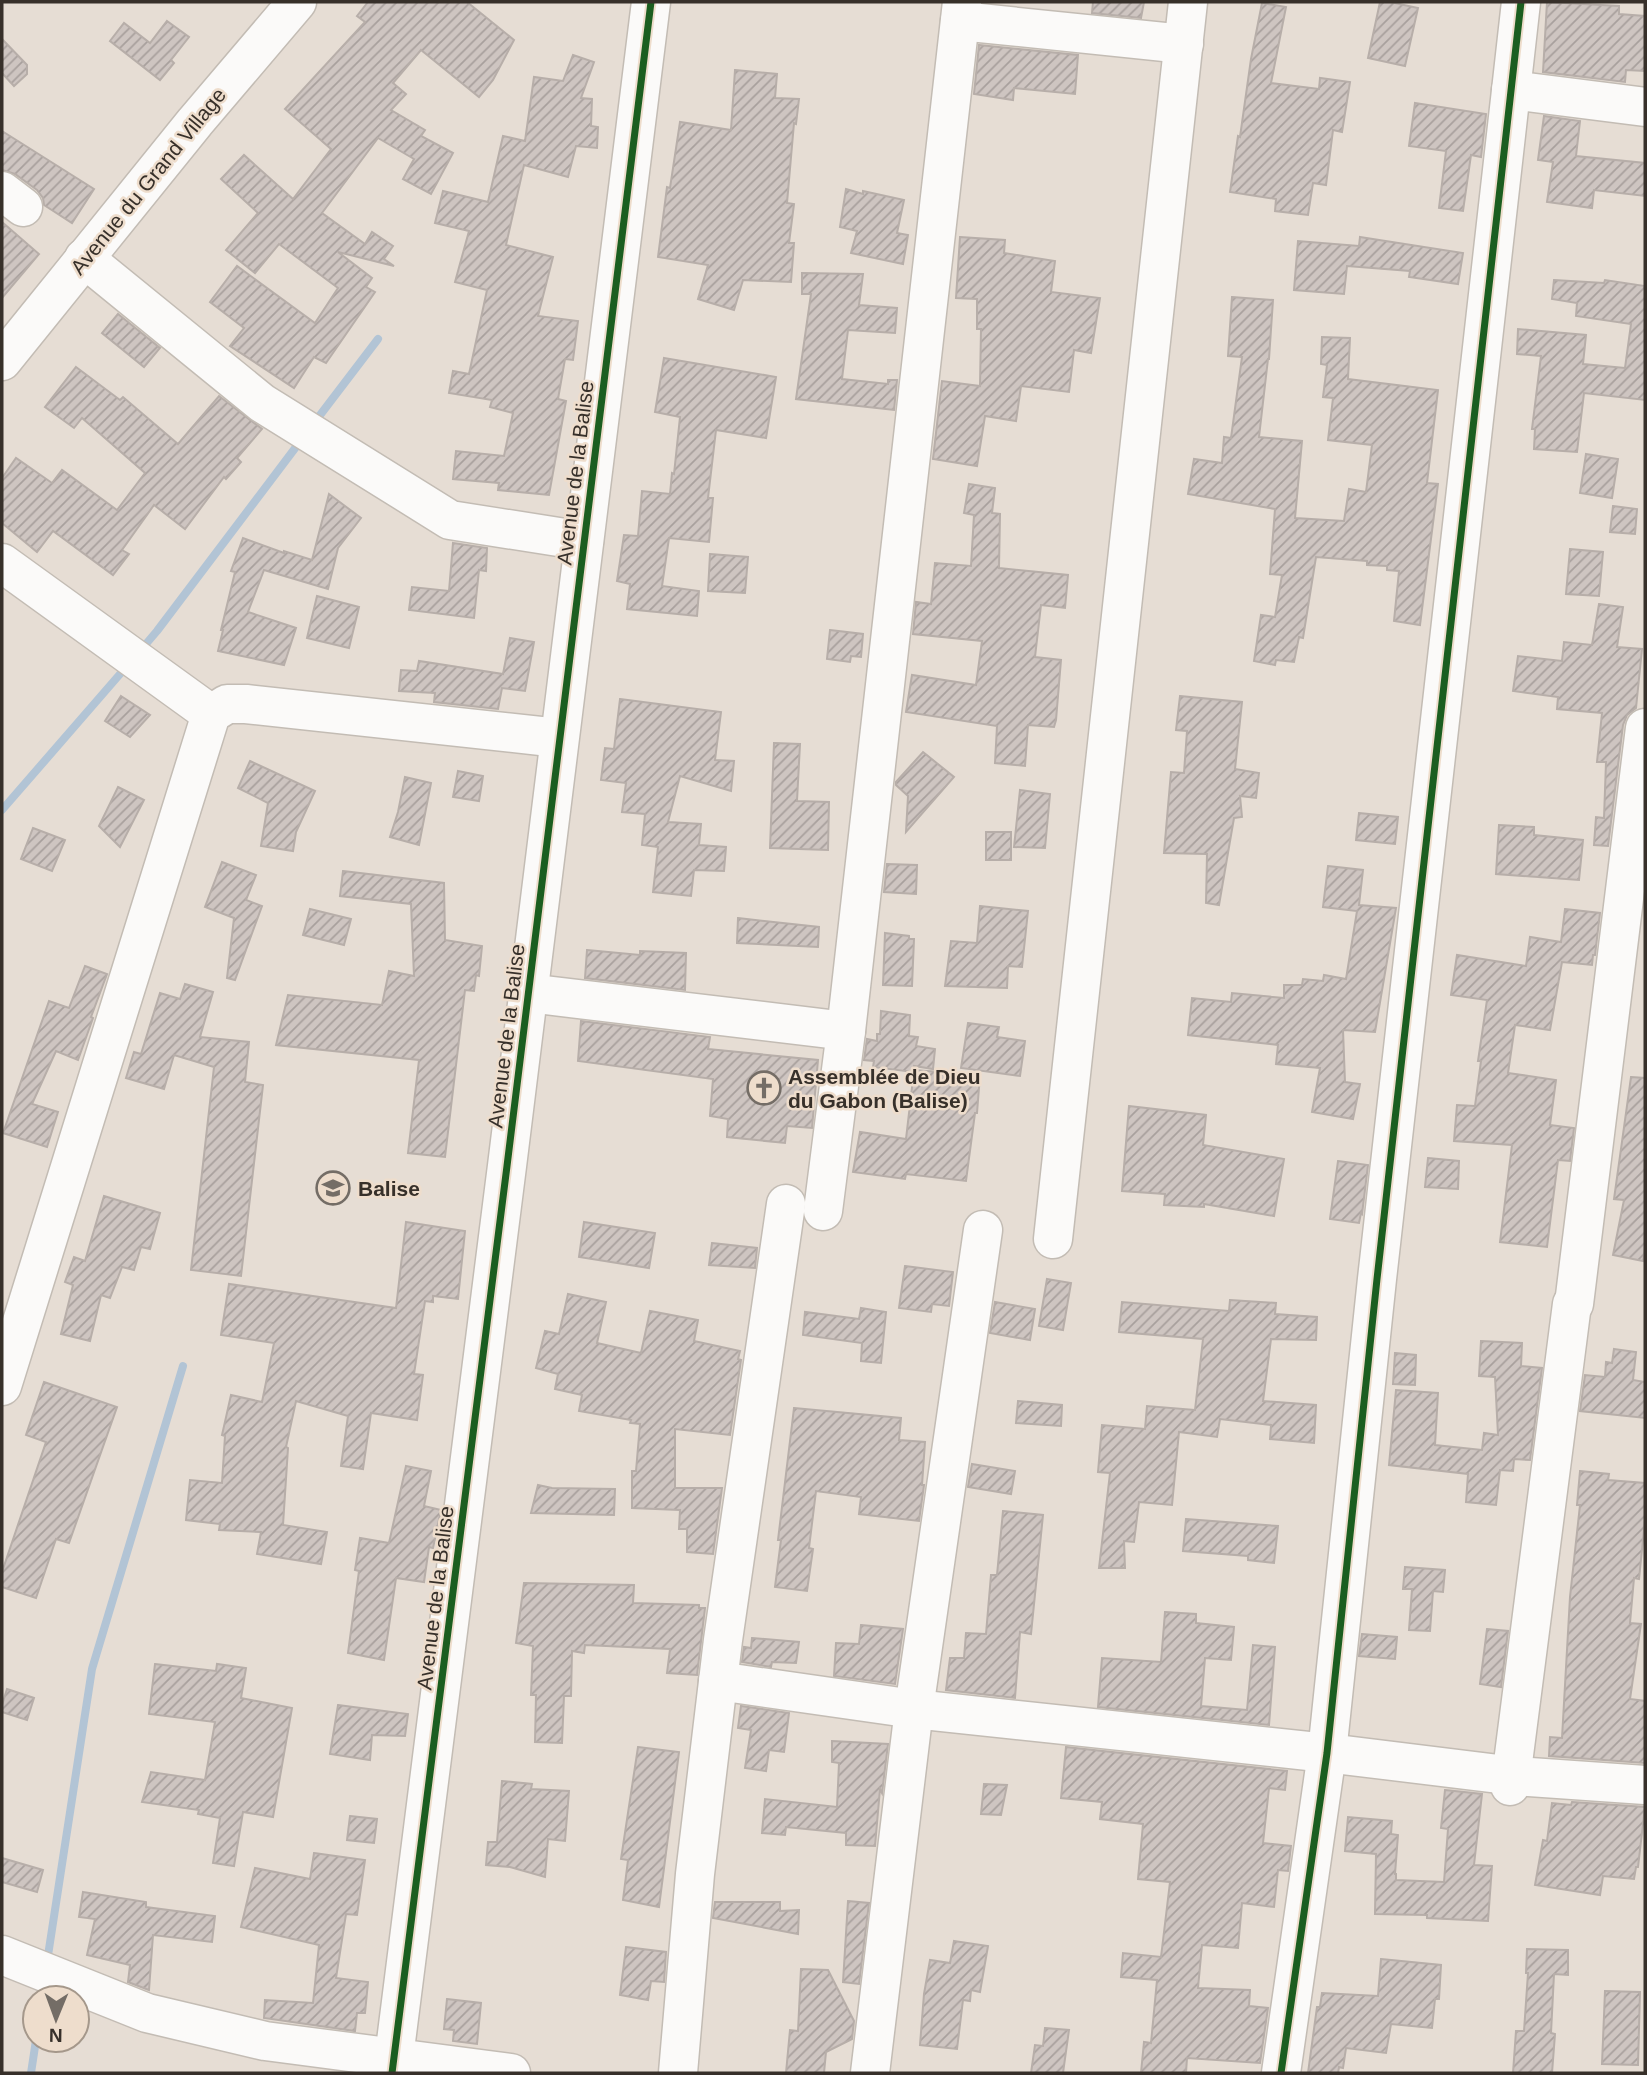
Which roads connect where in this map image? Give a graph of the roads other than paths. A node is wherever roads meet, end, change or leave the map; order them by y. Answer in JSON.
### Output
{"nodes":[{"id":1,"x":297,"y":2,"type":"edge"},
{"id":2,"x":651,"y":2,"type":"edge"},
{"id":3,"x":1188,"y":2,"type":"edge"},
{"id":4,"x":1521,"y":2,"type":"edge"},
{"id":5,"x":961,"y":11,"type":"edge"},
{"id":6,"x":1184,"y":44,"type":"junction"},
{"id":7,"x":1511,"y":90,"type":"junction"},
{"id":8,"x":1645,"y":107,"type":"edge"},
{"id":9,"x":84,"y":258,"type":"junction"},
{"id":10,"x":2,"y":361,"type":"edge"},
{"id":11,"x":584,"y":541,"type":"junction"},
{"id":12,"x":2,"y":563,"type":"edge"},
{"id":13,"x":211,"y":714,"type":"junction"},
{"id":14,"x":1645,"y":728,"type":"edge"},
{"id":15,"x":559,"y":738,"type":"junction"},
{"id":16,"x":528,"y":993,"type":"junction"},
{"id":17,"x":846,"y":1031,"type":"junction"},
{"id":18,"x":983,"y":1230,"type":"dead end"},
{"id":19,"x":1053,"y":1239,"type":"dead end"},
{"id":20,"x":2,"y":1386,"type":"edge"},
{"id":21,"x":718,"y":1681,"type":"junction"},
{"id":22,"x":914,"y":1709,"type":"junction"},
{"id":23,"x":1327,"y":1753,"type":"junction"},
{"id":24,"x":1511,"y":1781,"type":"junction"},
{"id":25,"x":1645,"y":1785,"type":"edge"},
{"id":26,"x":14,"y":1960,"type":"edge"},
{"id":27,"x":393,"y":2066,"type":"edge"},
{"id":28,"x":511,"y":2073,"type":"edge"},
{"id":29,"x":678,"y":2073,"type":"edge"},
{"id":30,"x":870,"y":2073,"type":"edge"},
{"id":31,"x":1281,"y":2073,"type":"edge"}],
"edges":[{"from":1,"to":9,"type":"street","name":"Avenue du Grand Village"},
{"from":2,"to":11,"type":"street","name":"Avenue de la Balise"},
{"from":3,"to":6,"type":"street"},
{"from":4,"to":7,"type":"street"},
{"from":5,"to":6,"type":"street"},
{"from":5,"to":17,"type":"street"},
{"from":6,"to":19,"type":"street"},
{"from":7,"to":8,"type":"street"},
{"from":7,"to":23,"type":"street"},
{"from":9,"to":10,"type":"street","name":"Avenue du Grand Village"},
{"from":9,"to":11,"type":"street"},
{"from":11,"to":15,"type":"street","name":"Avenue de la Balise"},
{"from":12,"to":13,"type":"street"},
{"from":13,"to":15,"type":"street"},
{"from":13,"to":20,"type":"street"},
{"from":14,"to":24,"type":"street"},
{"from":15,"to":16,"type":"street","name":"Avenue de la Balise"},
{"from":16,"to":17,"type":"street"},
{"from":16,"to":27,"type":"street","name":"Avenue de la Balise"},
{"from":17,"to":21,"type":"street"},
{"from":18,"to":22,"type":"street"},
{"from":21,"to":22,"type":"street"},
{"from":21,"to":29,"type":"street"},
{"from":22,"to":23,"type":"street"},
{"from":22,"to":30,"type":"street"},
{"from":23,"to":24,"type":"street"},
{"from":23,"to":31,"type":"street"},
{"from":24,"to":25,"type":"street"},
{"from":26,"to":27,"type":"street"},
{"from":27,"to":28,"type":"street"}]}
